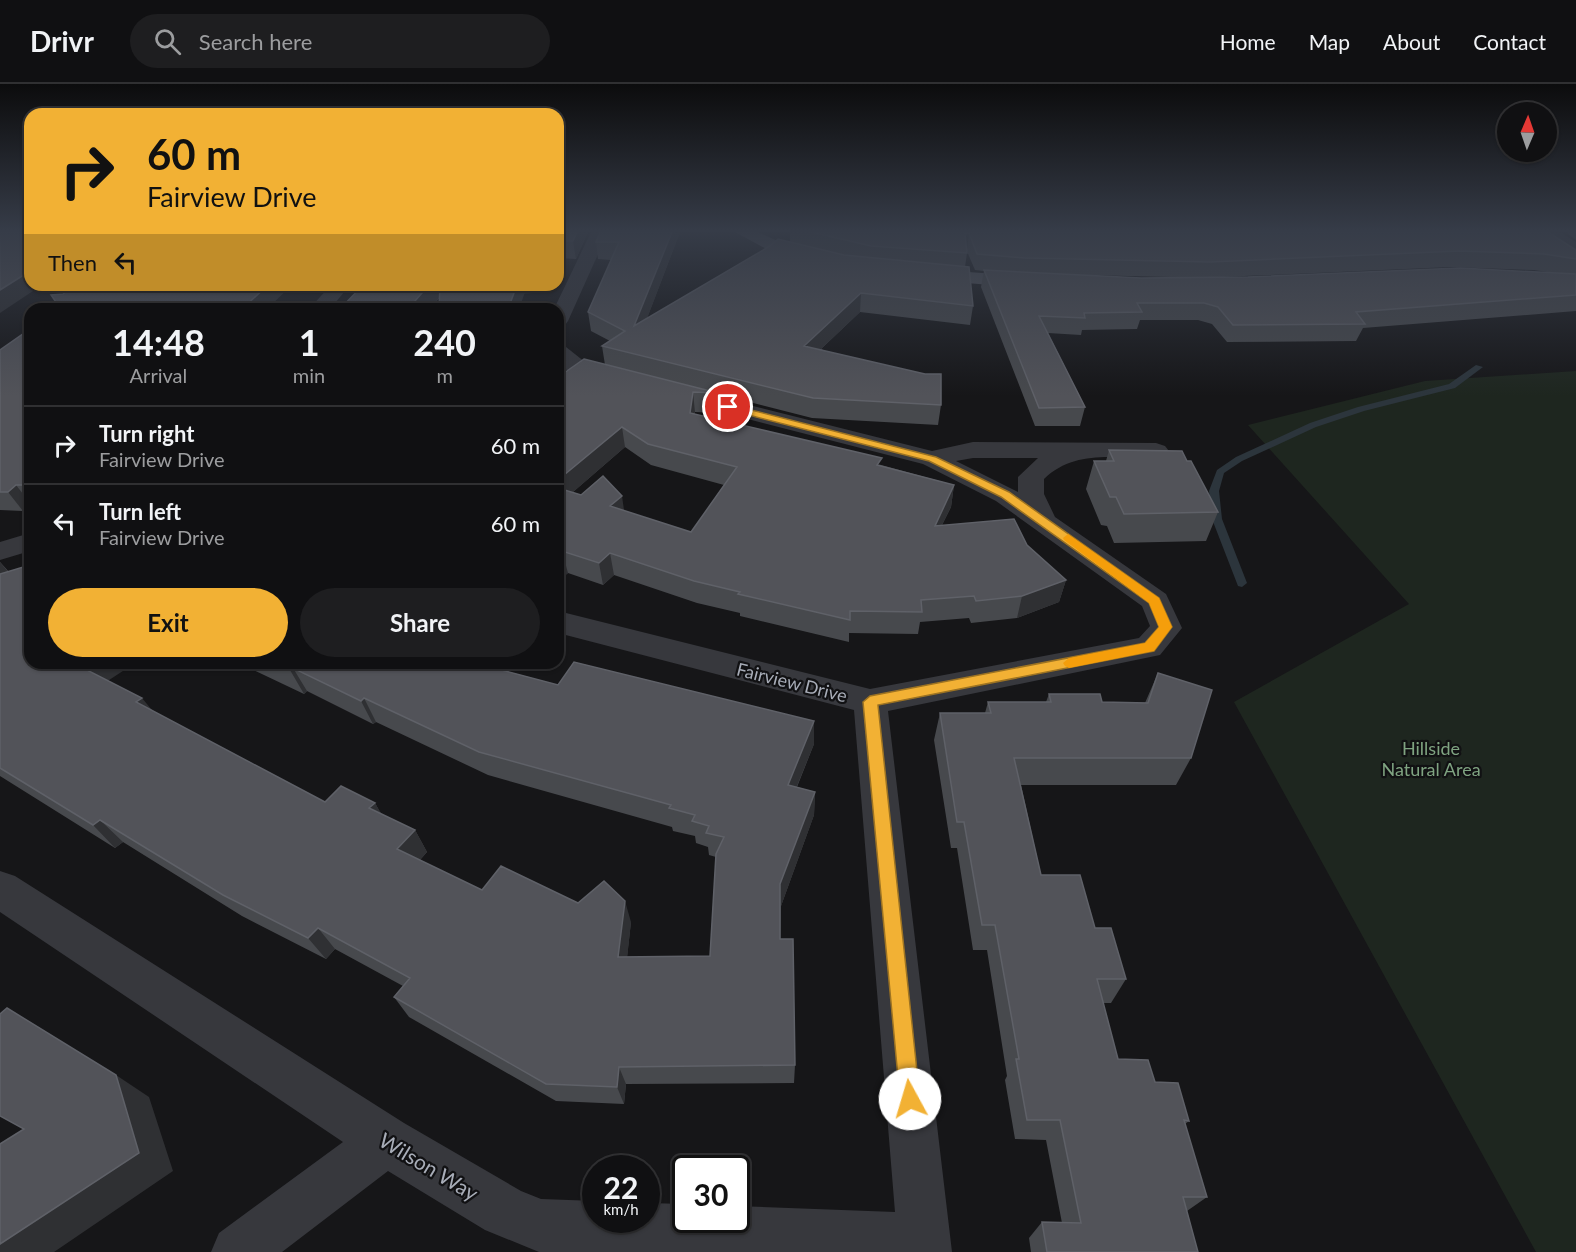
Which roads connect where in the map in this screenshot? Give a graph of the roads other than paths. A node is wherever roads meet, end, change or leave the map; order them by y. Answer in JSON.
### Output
{"nodes":[{"id":1,"x":574,"y":287,"type":"edge"},
{"id":2,"x":336,"y":291,"type":"edge"},
{"id":3,"x":324,"y":303,"type":"edge"},
{"id":4,"x":564,"y":308,"type":"edge"},
{"id":5,"x":564,"y":357,"type":"edge"},
{"id":6,"x":1073,"y":450,"type":"junction"},
{"id":7,"x":1156,"y":451,"type":"edge"},
{"id":8,"x":932,"y":459,"type":"junction"},
{"id":9,"x":1054,"y":528,"type":"junction"},
{"id":10,"x":24,"y":544,"type":"edge"},
{"id":11,"x":0,"y":551,"type":"edge"},
{"id":12,"x":564,"y":624,"type":"edge"},
{"id":13,"x":870,"y":702,"type":"junction"},
{"id":14,"x":0,"y":889,"type":"edge"},
{"id":15,"x":386,"y":1141,"type":"junction"},
{"id":16,"x":924,"y":1246,"type":"edge"},
{"id":17,"x":238,"y":1252,"type":"edge"}],
"edges":[{"from":1,"to":4,"type":"street"},
{"from":2,"to":3,"type":"street"},
{"from":5,"to":8,"type":"street"},
{"from":6,"to":7,"type":"street"},
{"from":6,"to":8,"type":"street"},
{"from":6,"to":9,"type":"street"},
{"from":8,"to":9,"type":"street"},
{"from":9,"to":13,"type":"street","name":"Fairview Drive"},
{"from":10,"to":11,"type":"street"},
{"from":12,"to":13,"type":"street","name":"Fairview Drive"},
{"from":13,"to":16,"type":"street"},
{"from":14,"to":15,"type":"street","name":"Wilson Way"},
{"from":15,"to":16,"type":"street","name":"Wilson Way"},
{"from":15,"to":17,"type":"street"}]}
